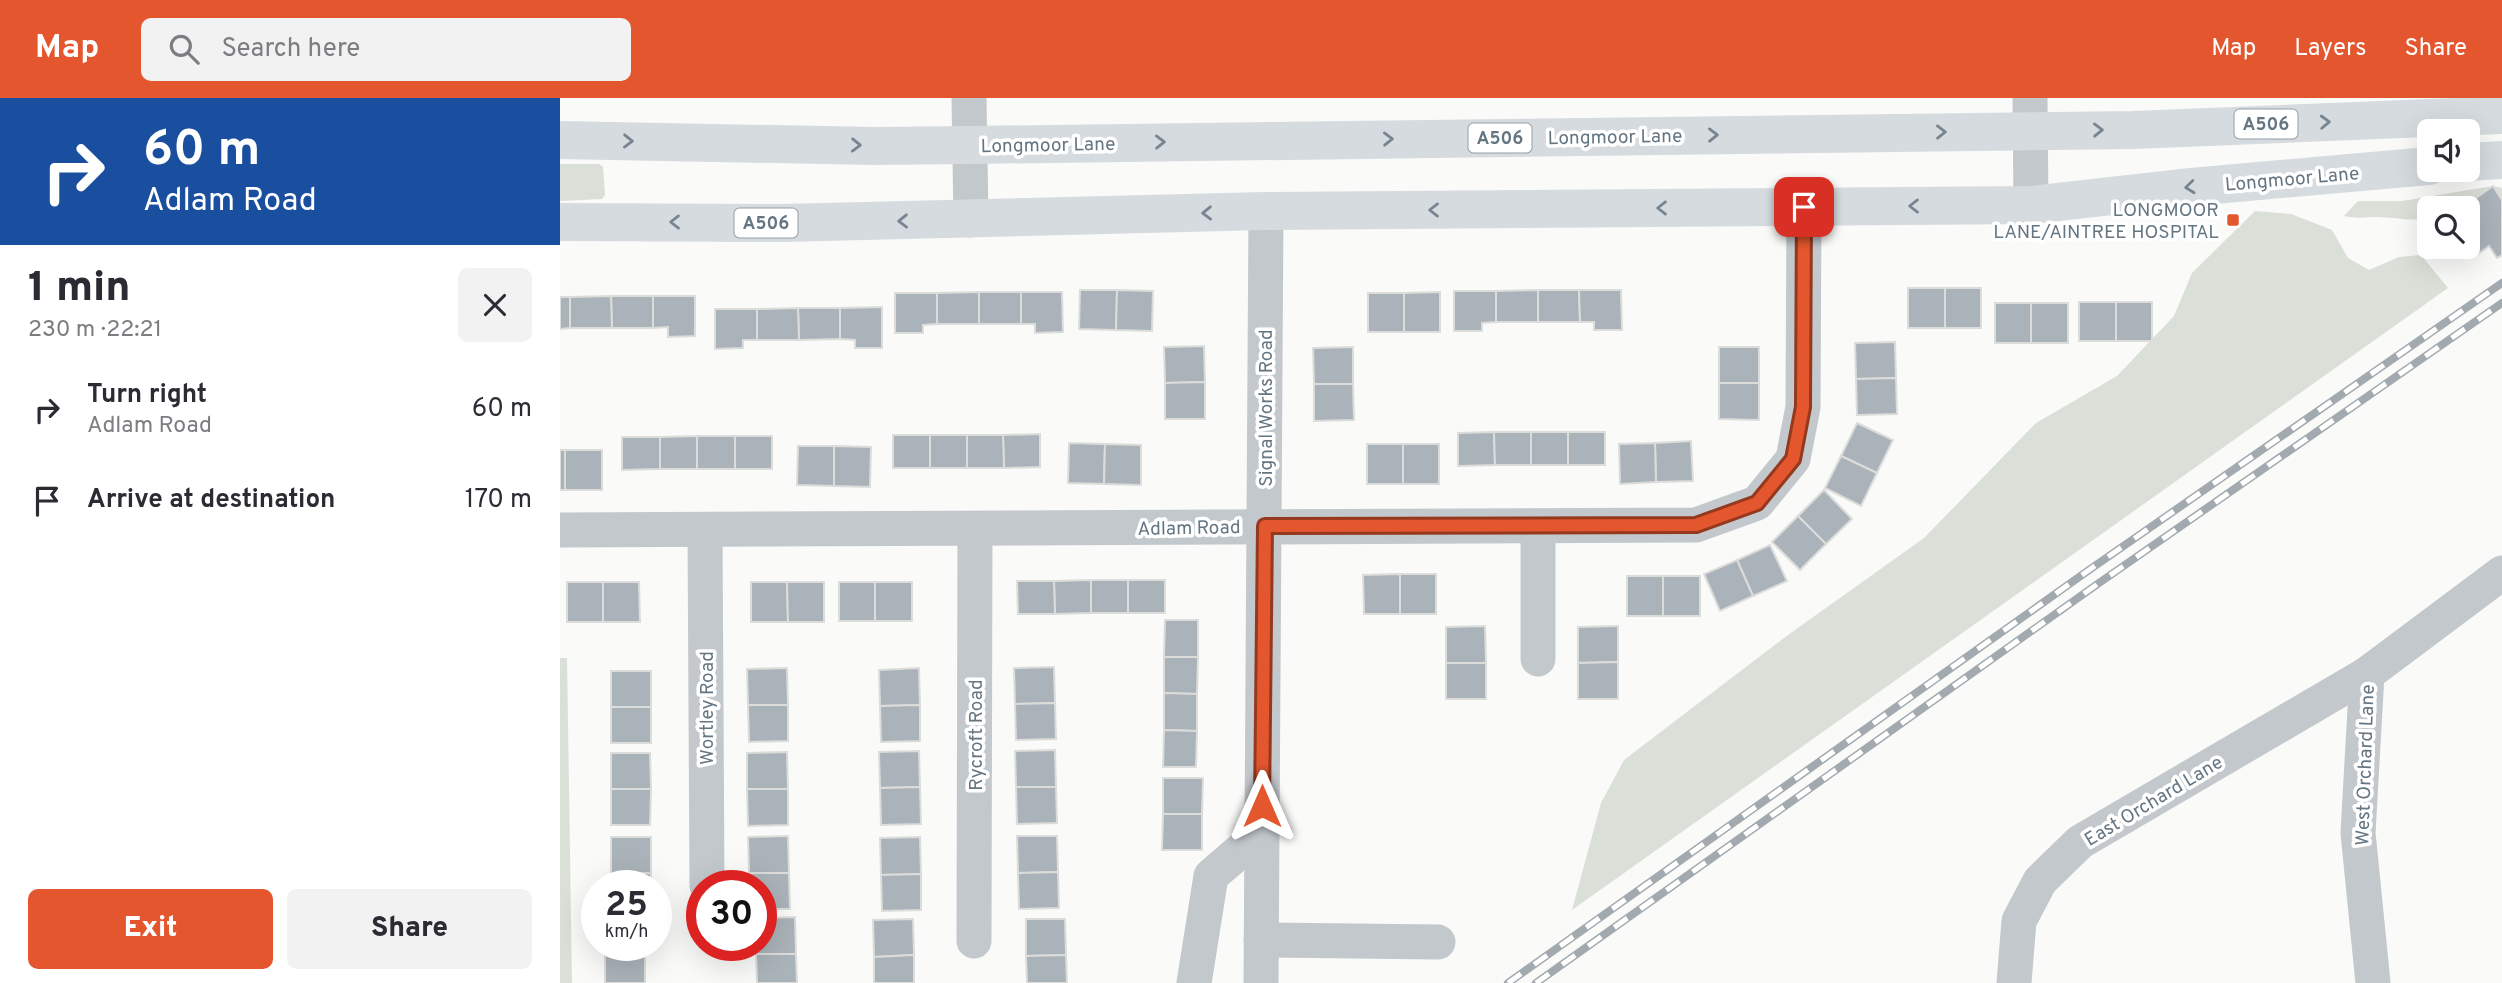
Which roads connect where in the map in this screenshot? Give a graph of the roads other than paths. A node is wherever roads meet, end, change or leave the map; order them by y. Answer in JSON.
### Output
{"nodes":[{"id":1,"x":969,"y":98,"type":"edge"},
{"id":2,"x":2030,"y":114,"type":"edge"},
{"id":3,"x":2502,"y":115,"type":"edge"},
{"id":4,"x":560,"y":140,"type":"edge"},
{"id":5,"x":969,"y":145,"type":"junction"},
{"id":6,"x":2502,"y":160,"type":"edge"},
{"id":7,"x":2480,"y":162,"type":"edge"},
{"id":8,"x":2417,"y":167,"type":"edge"},
{"id":9,"x":2031,"y":205,"type":"junction"},
{"id":10,"x":1804,"y":207,"type":"junction"},
{"id":11,"x":1266,"y":211,"type":"junction"},
{"id":12,"x":971,"y":220,"type":"junction"},
{"id":13,"x":560,"y":222,"type":"edge"},
{"id":14,"x":1265,"y":526,"type":"junction"},
{"id":15,"x":1538,"y":527,"type":"junction"},
{"id":16,"x":975,"y":529,"type":"junction"},
{"id":17,"x":560,"y":530,"type":"edge"},
{"id":18,"x":705,"y":531,"type":"junction"},
{"id":19,"x":2502,"y":573,"type":"edge"},
{"id":20,"x":1538,"y":659,"type":"dead end"},
{"id":21,"x":2367,"y":674,"type":"junction"},
{"id":22,"x":1262,"y":832,"type":"junction"},
{"id":23,"x":707,"y":870,"type":"edge"},
{"id":24,"x":1261,"y":940,"type":"junction"},
{"id":25,"x":974,"y":942,"type":"dead end"},
{"id":26,"x":1438,"y":942,"type":"dead end"},
{"id":27,"x":1194,"y":983,"type":"edge"},
{"id":28,"x":1261,"y":983,"type":"edge"},
{"id":29,"x":2014,"y":983,"type":"edge"},
{"id":30,"x":2373,"y":983,"type":"edge"}],
"edges":[{"from":1,"to":5,"type":"street"},
{"from":2,"to":3,"type":"main road","name":"Longmoor Lane","number":"A506","one_way":true},
{"from":5,"to":2,"type":"main road","name":"Longmoor Lane","number":"A506","one_way":true},
{"from":2,"to":9,"type":"street"},
{"from":4,"to":5,"type":"main road","name":"Longmoor Lane","number":"A506","one_way":true},
{"from":5,"to":12,"type":"street"},
{"from":6,"to":7,"type":"main road"},
{"from":8,"to":9,"type":"main road","name":"Longmoor Lane","number":"A506","one_way":true},
{"from":9,"to":10,"type":"main road","name":"Longmoor Lane","number":"A506","one_way":true},
{"from":10,"to":11,"type":"main road","name":"Longmoor Lane","number":"A506","one_way":true},
{"from":10,"to":15,"type":"street","name":"Adlam Road"},
{"from":11,"to":12,"type":"main road","name":"Longmoor Lane","number":"A506","one_way":true},
{"from":11,"to":14,"type":"street","name":"Signal Works Road"},
{"from":12,"to":13,"type":"main road","name":"Longmoor Lane","number":"A506","one_way":true},
{"from":14,"to":15,"type":"street","name":"Adlam Road"},
{"from":14,"to":16,"type":"street","name":"Adlam Road"},
{"from":14,"to":22,"type":"street","name":"Signal Works Road"},
{"from":15,"to":20,"type":"street"},
{"from":16,"to":18,"type":"street","name":"Adlam Road"},
{"from":16,"to":25,"type":"street","name":"Rycroft Road"},
{"from":17,"to":18,"type":"street","name":"Adlam Road"},
{"from":18,"to":23,"type":"street","name":"Wortley Road"},
{"from":19,"to":21,"type":"street","name":"West Orchard Lane"},
{"from":21,"to":29,"type":"street","name":"East Orchard Lane"},
{"from":21,"to":30,"type":"street","name":"West Orchard Lane"},
{"from":22,"to":24,"type":"street","name":"Signal Works Road"},
{"from":22,"to":27,"type":"street"},
{"from":24,"to":26,"type":"street"},
{"from":24,"to":28,"type":"street","name":"Signal Works Road"}]}
